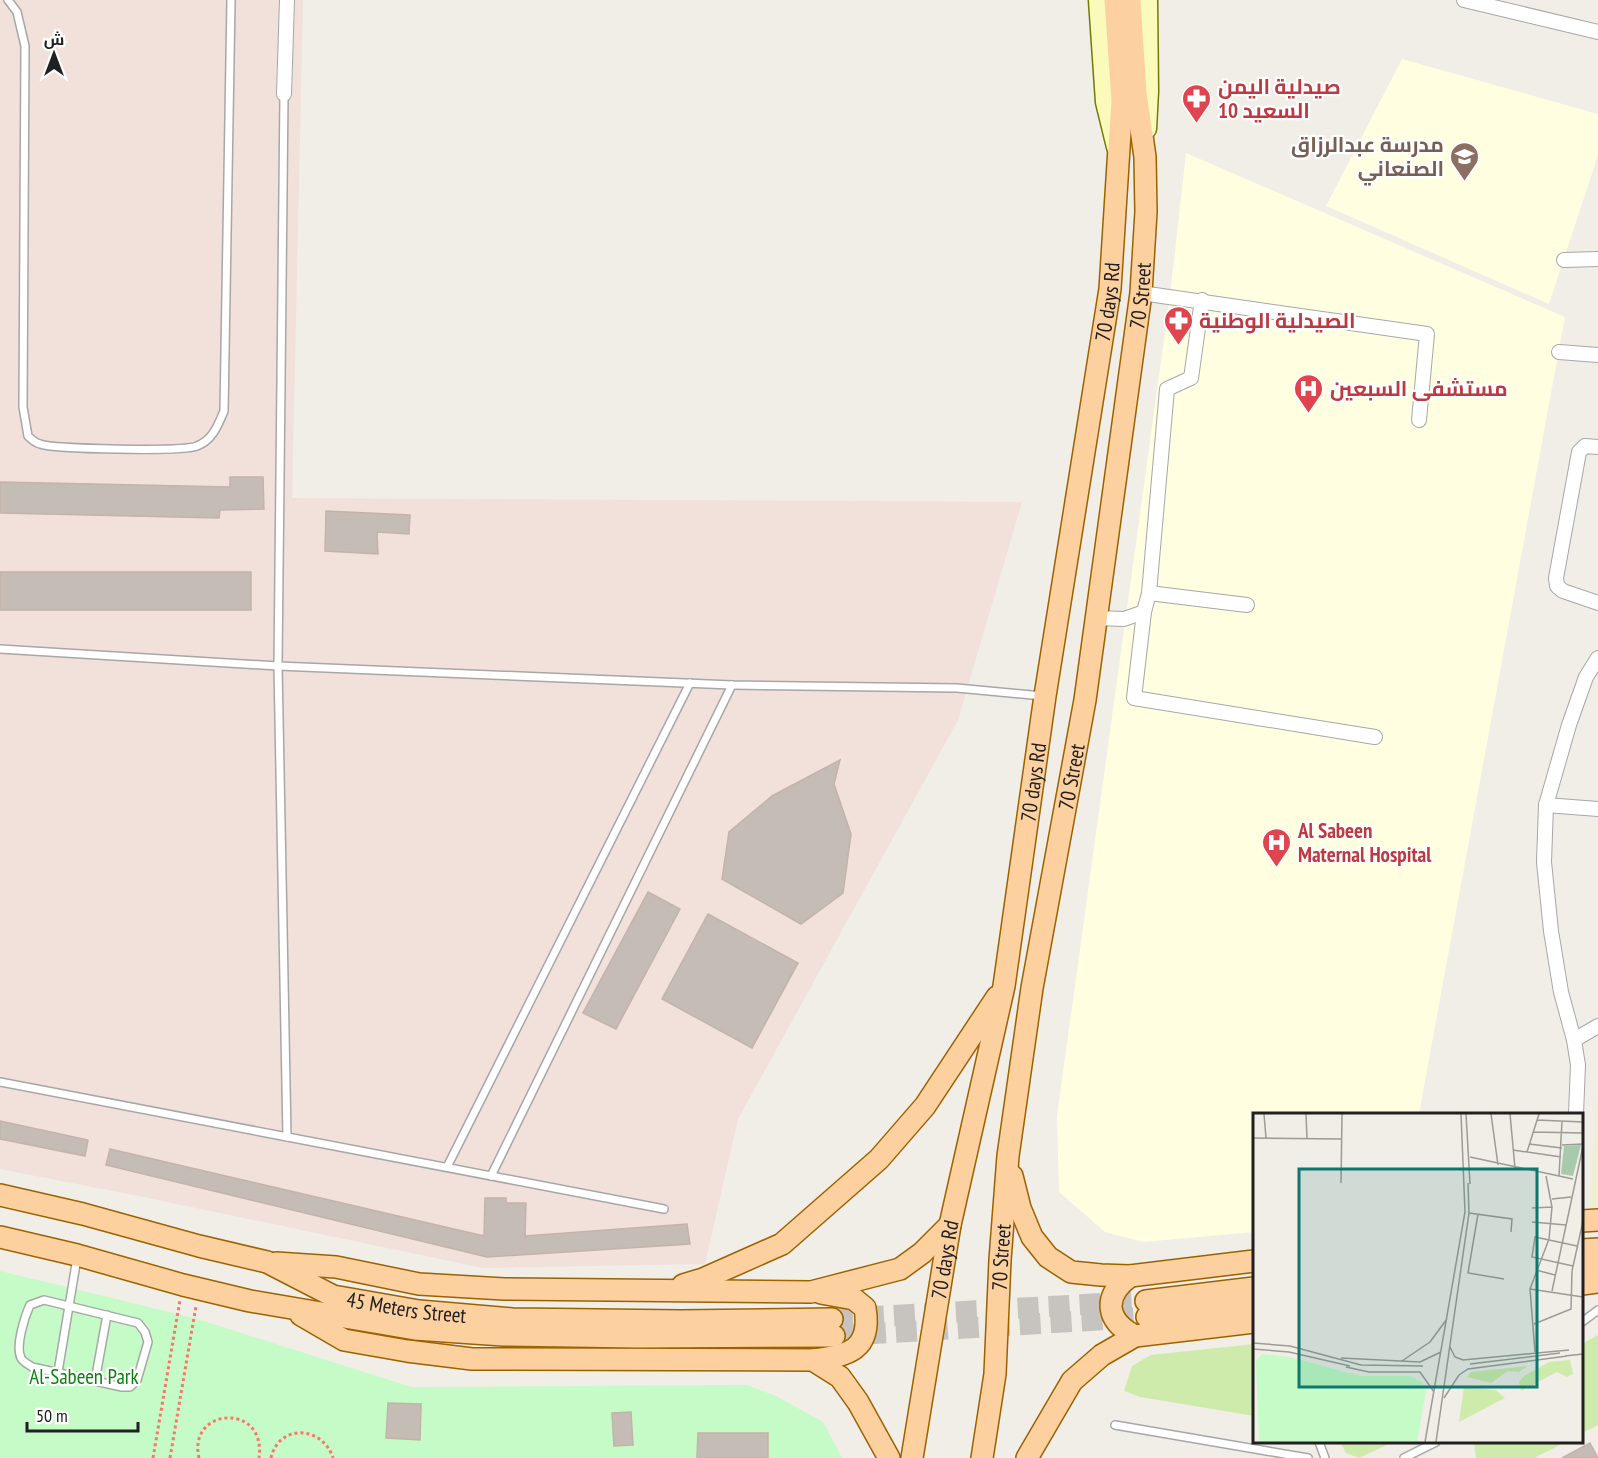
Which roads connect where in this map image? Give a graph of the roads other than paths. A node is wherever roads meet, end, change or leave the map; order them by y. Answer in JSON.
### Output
{"nodes":[{"id":1,"x":8,"y":0,"type":"edge"},
{"id":2,"x":231,"y":0,"type":"edge"},
{"id":3,"x":287,"y":0,"type":"edge"},
{"id":4,"x":1098,"y":0,"type":"edge"},
{"id":5,"x":1115,"y":0,"type":"edge"},
{"id":6,"x":1130,"y":0,"type":"edge"},
{"id":7,"x":1148,"y":0,"type":"edge"},
{"id":8,"x":1464,"y":0,"type":"edge"},
{"id":9,"x":1598,"y":32,"type":"edge"},
{"id":10,"x":284,"y":94,"type":"joint"},
{"id":11,"x":1129,"y":97,"type":"junction"},
{"id":12,"x":1145,"y":157,"type":"junction"},
{"id":13,"x":1119,"y":162,"type":"junction"},
{"id":14,"x":1598,"y":259,"type":"edge"},
{"id":15,"x":1564,"y":260,"type":"dead end"},
{"id":16,"x":1141,"y":293,"type":"junction"},
{"id":17,"x":1202,"y":300,"type":"junction"},
{"id":18,"x":1559,"y":352,"type":"dead end"},
{"id":19,"x":1598,"y":355,"type":"edge"},
{"id":20,"x":1419,"y":420,"type":"dead end"},
{"id":21,"x":1598,"y":447,"type":"edge"},
{"id":22,"x":1149,"y":593,"type":"junction"},
{"id":23,"x":1598,"y":603,"type":"edge"},
{"id":24,"x":1247,"y":605,"type":"dead end"},
{"id":25,"x":1144,"y":612,"type":"junction"},
{"id":26,"x":1095,"y":618,"type":"junction"},
{"id":27,"x":0,"y":649,"type":"edge"},
{"id":28,"x":1598,"y":658,"type":"edge"},
{"id":29,"x":278,"y":666,"type":"junction"},
{"id":30,"x":1592,"y":678,"type":"edge"},
{"id":31,"x":690,"y":683,"type":"junction"},
{"id":32,"x":732,"y":685,"type":"junction"},
{"id":33,"x":1045,"y":696,"type":"junction"},
{"id":34,"x":1375,"y":737,"type":"dead end"},
{"id":35,"x":1546,"y":804,"type":"junction"},
{"id":36,"x":1598,"y":809,"type":"edge"},
{"id":37,"x":1004,"y":986,"type":"junction"},
{"id":38,"x":1598,"y":1026,"type":"edge"},
{"id":39,"x":1574,"y":1040,"type":"junction"},
{"id":40,"x":0,"y":1082,"type":"edge"},
{"id":41,"x":1576,"y":1113,"type":"edge"},
{"id":42,"x":287,"y":1137,"type":"junction"},
{"id":43,"x":1008,"y":1156,"type":"junction"},
{"id":44,"x":447,"y":1167,"type":"junction"},
{"id":45,"x":491,"y":1176,"type":"junction"},
{"id":46,"x":0,"y":1195,"type":"edge"},
{"id":47,"x":664,"y":1209,"type":"dead end"},
{"id":48,"x":1598,"y":1220,"type":"edge"},
{"id":49,"x":1583,"y":1221,"type":"edge"},
{"id":50,"x":950,"y":1225,"type":"junction"},
{"id":51,"x":0,"y":1237,"type":"edge"},
{"id":52,"x":1598,"y":1248,"type":"edge"},
{"id":53,"x":1583,"y":1250,"type":"edge"},
{"id":54,"x":78,"y":1255,"type":"junction"},
{"id":55,"x":1253,"y":1260,"type":"edge"},
{"id":56,"x":267,"y":1262,"type":"junction"},
{"id":57,"x":1598,"y":1264,"type":"edge"},
{"id":58,"x":1583,"y":1265,"type":"edge"},
{"id":59,"x":1130,"y":1276,"type":"junction"},
{"id":60,"x":1598,"y":1282,"type":"edge"},
{"id":61,"x":1583,"y":1284,"type":"edge"},
{"id":62,"x":1253,"y":1288,"type":"edge"},
{"id":63,"x":666,"y":1291,"type":"junction"},
{"id":64,"x":811,"y":1292,"type":"junction"},
{"id":65,"x":1253,"y":1303,"type":"edge"},
{"id":66,"x":68,"y":1306,"type":"junction"},
{"id":67,"x":288,"y":1308,"type":"junction"},
{"id":68,"x":1598,"y":1311,"type":"edge"},
{"id":69,"x":107,"y":1315,"type":"junction"},
{"id":70,"x":1583,"y":1321,"type":"edge"},
{"id":71,"x":1253,"y":1322,"type":"edge"},
{"id":72,"x":1135,"y":1336,"type":"junction"},
{"id":73,"x":813,"y":1360,"type":"junction"},
{"id":74,"x":58,"y":1372,"type":"junction"},
{"id":75,"x":94,"y":1381,"type":"junction"},
{"id":76,"x":1115,"y":1425,"type":"dead end"},
{"id":77,"x":1319,"y":1443,"type":"edge"},
{"id":78,"x":1434,"y":1443,"type":"edge"},
{"id":79,"x":889,"y":1458,"type":"edge"},
{"id":80,"x":912,"y":1458,"type":"edge"},
{"id":81,"x":982,"y":1458,"type":"edge"},
{"id":82,"x":1027,"y":1458,"type":"edge"},
{"id":83,"x":1308,"y":1458,"type":"edge"},
{"id":84,"x":1324,"y":1458,"type":"edge"},
{"id":85,"x":1404,"y":1458,"type":"edge"}],
"edges":[{"from":1,"to":2,"type":"lane"},
{"from":3,"to":10,"type":"street"},
{"from":4,"to":13,"type":"main road"},
{"from":5,"to":11,"type":"main road"},
{"from":6,"to":11,"type":"main road"},
{"from":7,"to":12,"type":"main road"},
{"from":8,"to":9,"type":"street"},
{"from":10,"to":29,"type":"lane"},
{"from":11,"to":12,"type":"main road","name":"70 Street"},
{"from":11,"to":13,"type":"main road","name":"70 days Rd"},
{"from":12,"to":16,"type":"main road","name":"70 Street"},
{"from":13,"to":33,"type":"main road","name":"70 days Rd"},
{"from":14,"to":15,"type":"street"},
{"from":16,"to":17,"type":"street"},
{"from":16,"to":26,"type":"main road","name":"70 Street"},
{"from":17,"to":20,"type":"street"},
{"from":17,"to":22,"type":"street"},
{"from":18,"to":19,"type":"street"},
{"from":21,"to":23,"type":"street"},
{"from":22,"to":24,"type":"street"},
{"from":22,"to":25,"type":"street"},
{"from":25,"to":26,"type":"street"},
{"from":25,"to":34,"type":"street"},
{"from":26,"to":43,"type":"main road","name":"70 Street"},
{"from":27,"to":29,"type":"lane"},
{"from":28,"to":30,"type":"street"},
{"from":29,"to":31,"type":"lane"},
{"from":29,"to":42,"type":"lane"},
{"from":30,"to":35,"type":"street"},
{"from":31,"to":32,"type":"lane"},
{"from":31,"to":44,"type":"lane"},
{"from":32,"to":33,"type":"lane"},
{"from":32,"to":45,"type":"lane"},
{"from":33,"to":37,"type":"main road","name":"70 days Rd"},
{"from":35,"to":36,"type":"street"},
{"from":35,"to":39,"type":"street"},
{"from":37,"to":50,"type":"main road","name":"70 days Rd"},
{"from":37,"to":63,"type":"main road"},
{"from":38,"to":39,"type":"street"},
{"from":39,"to":41,"type":"street"},
{"from":40,"to":42,"type":"lane"},
{"from":42,"to":44,"type":"lane"},
{"from":43,"to":59,"type":"main road"},
{"from":43,"to":81,"type":"main road","name":"70 Street"},
{"from":44,"to":45,"type":"lane"},
{"from":45,"to":47,"type":"lane"},
{"from":46,"to":56,"type":"main road","name":"45 Meters Street"},
{"from":48,"to":49,"type":"main road"},
{"from":50,"to":64,"type":"main road"},
{"from":50,"to":80,"type":"main road","name":"70 days Rd"},
{"from":51,"to":54,"type":"main road","name":"45 Meters Street"},
{"from":52,"to":53,"type":"main road"},
{"from":54,"to":66,"type":"lane"},
{"from":54,"to":67,"type":"main road","name":"45 Meters Street"},
{"from":55,"to":59,"type":"main road"},
{"from":56,"to":63,"type":"main road"},
{"from":56,"to":67,"type":"main road","name":"45 Meters Street"},
{"from":57,"to":58,"type":"main road"},
{"from":59,"to":72,"type":"main road"},
{"from":60,"to":61,"type":"main road"},
{"from":62,"to":65,"type":"main road"},
{"from":63,"to":64,"type":"main road"},
{"from":64,"to":73,"type":"main road"},
{"from":66,"to":69,"type":"lane"},
{"from":66,"to":74,"type":"lane"},
{"from":66,"to":74,"type":"lane"},
{"from":67,"to":73,"type":"main road"},
{"from":68,"to":70,"type":"lane"},
{"from":69,"to":75,"type":"lane"},
{"from":69,"to":75,"type":"lane"},
{"from":71,"to":72,"type":"main road"},
{"from":72,"to":82,"type":"main road"},
{"from":73,"to":79,"type":"main road"},
{"from":74,"to":75,"type":"lane"},
{"from":76,"to":83,"type":"lane"},
{"from":77,"to":84,"type":"lane"},
{"from":78,"to":85,"type":"lane"}]}
